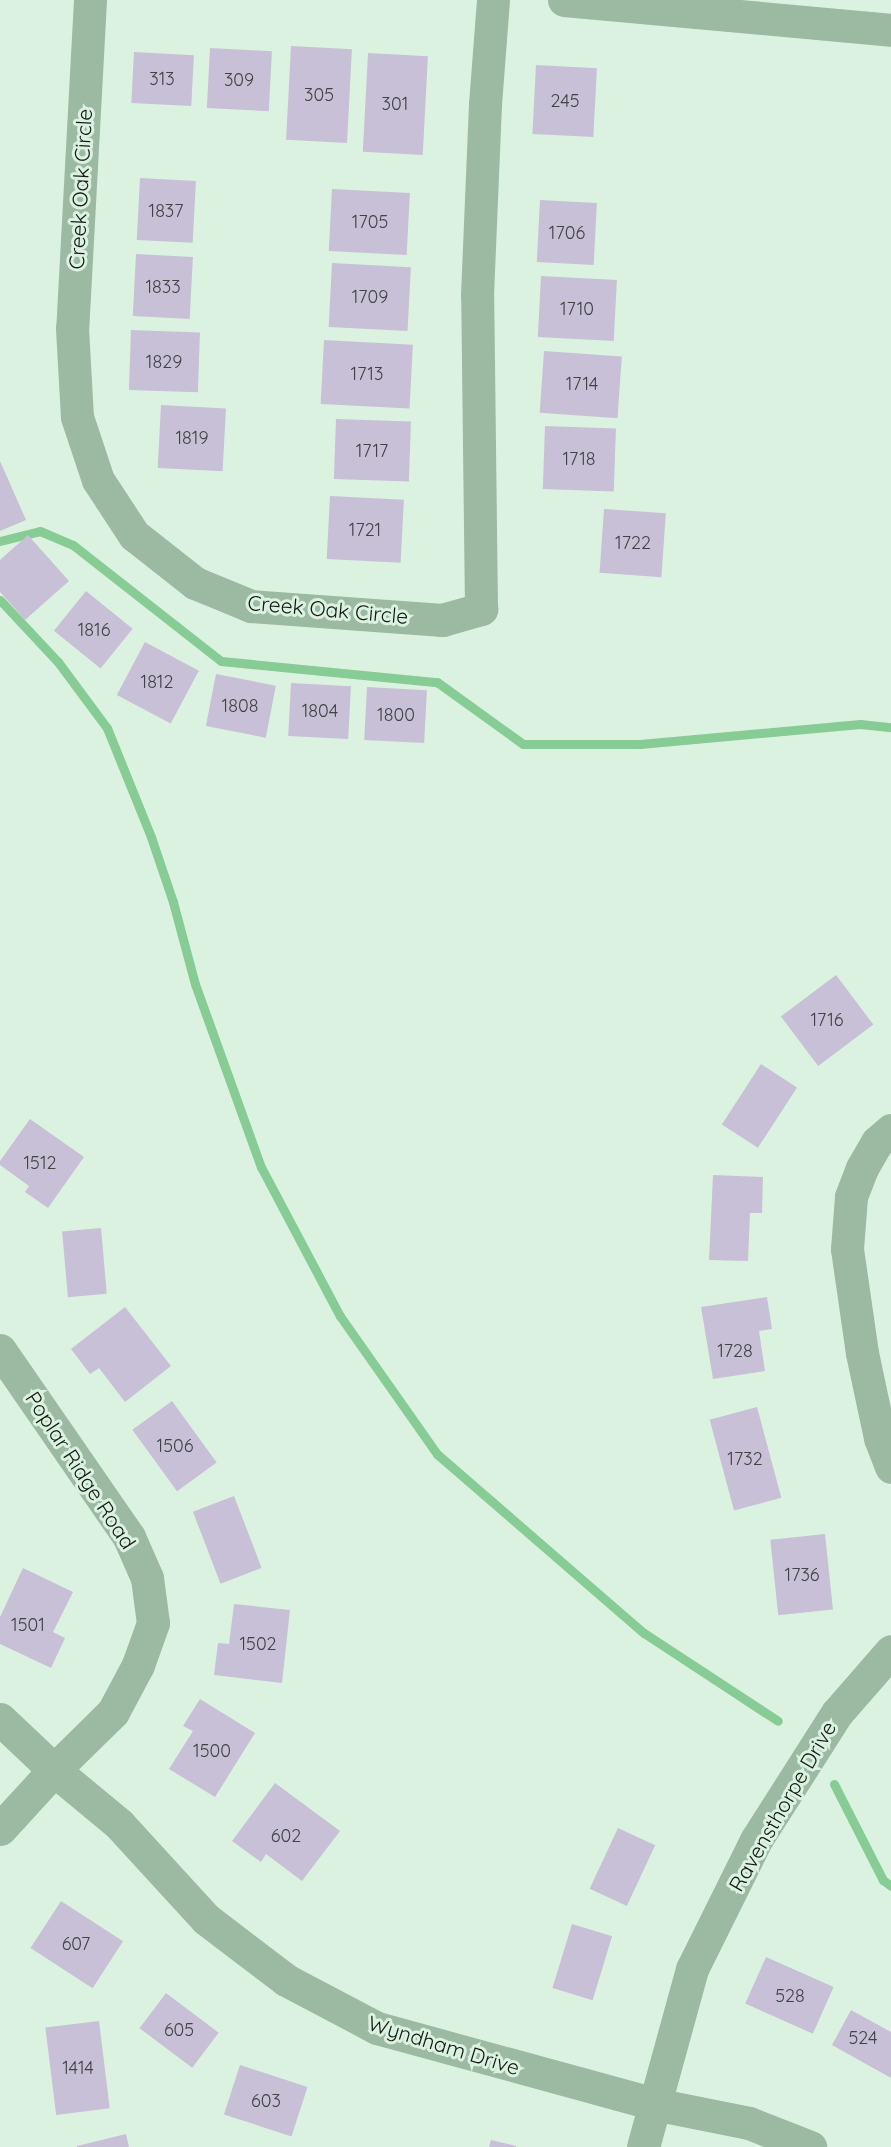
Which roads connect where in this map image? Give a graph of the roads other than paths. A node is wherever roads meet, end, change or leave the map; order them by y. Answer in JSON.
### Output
{"nodes":[{"id":1,"x":90,"y":0,"type":"edge"},
{"id":2,"x":493,"y":0,"type":"edge"},
{"id":3,"x":564,"y":0,"type":"edge"},
{"id":4,"x":891,"y":30,"type":"edge"},
{"id":5,"x":891,"y":1130,"type":"edge"},
{"id":6,"x":0,"y":1350,"type":"edge"},
{"id":7,"x":891,"y":1467,"type":"edge"},
{"id":8,"x":891,"y":1651,"type":"edge"},
{"id":9,"x":0,"y":1719,"type":"edge"},
{"id":10,"x":54,"y":1770,"type":"junction"},
{"id":11,"x":0,"y":1829,"type":"edge"},
{"id":12,"x":654,"y":2104,"type":"junction"},
{"id":13,"x":643,"y":2147,"type":"edge"},
{"id":14,"x":810,"y":2147,"type":"edge"}],
"edges":[{"from":1,"to":2,"type":"street","name":"Creek Oak Circle"},
{"from":3,"to":4,"type":"street"},
{"from":5,"to":7,"type":"street"},
{"from":6,"to":10,"type":"street","name":"Poplar Ridge Road"},
{"from":8,"to":12,"type":"street","name":"Ravensthorpe Drive"},
{"from":9,"to":10,"type":"street","name":"Wyndham Drive"},
{"from":10,"to":11,"type":"street","name":"Poplar Ridge Road"},
{"from":10,"to":12,"type":"street","name":"Wyndham Drive"},
{"from":12,"to":13,"type":"street","name":"Ravensthorpe Drive"},
{"from":12,"to":14,"type":"street","name":"Wyndham Drive"}]}
